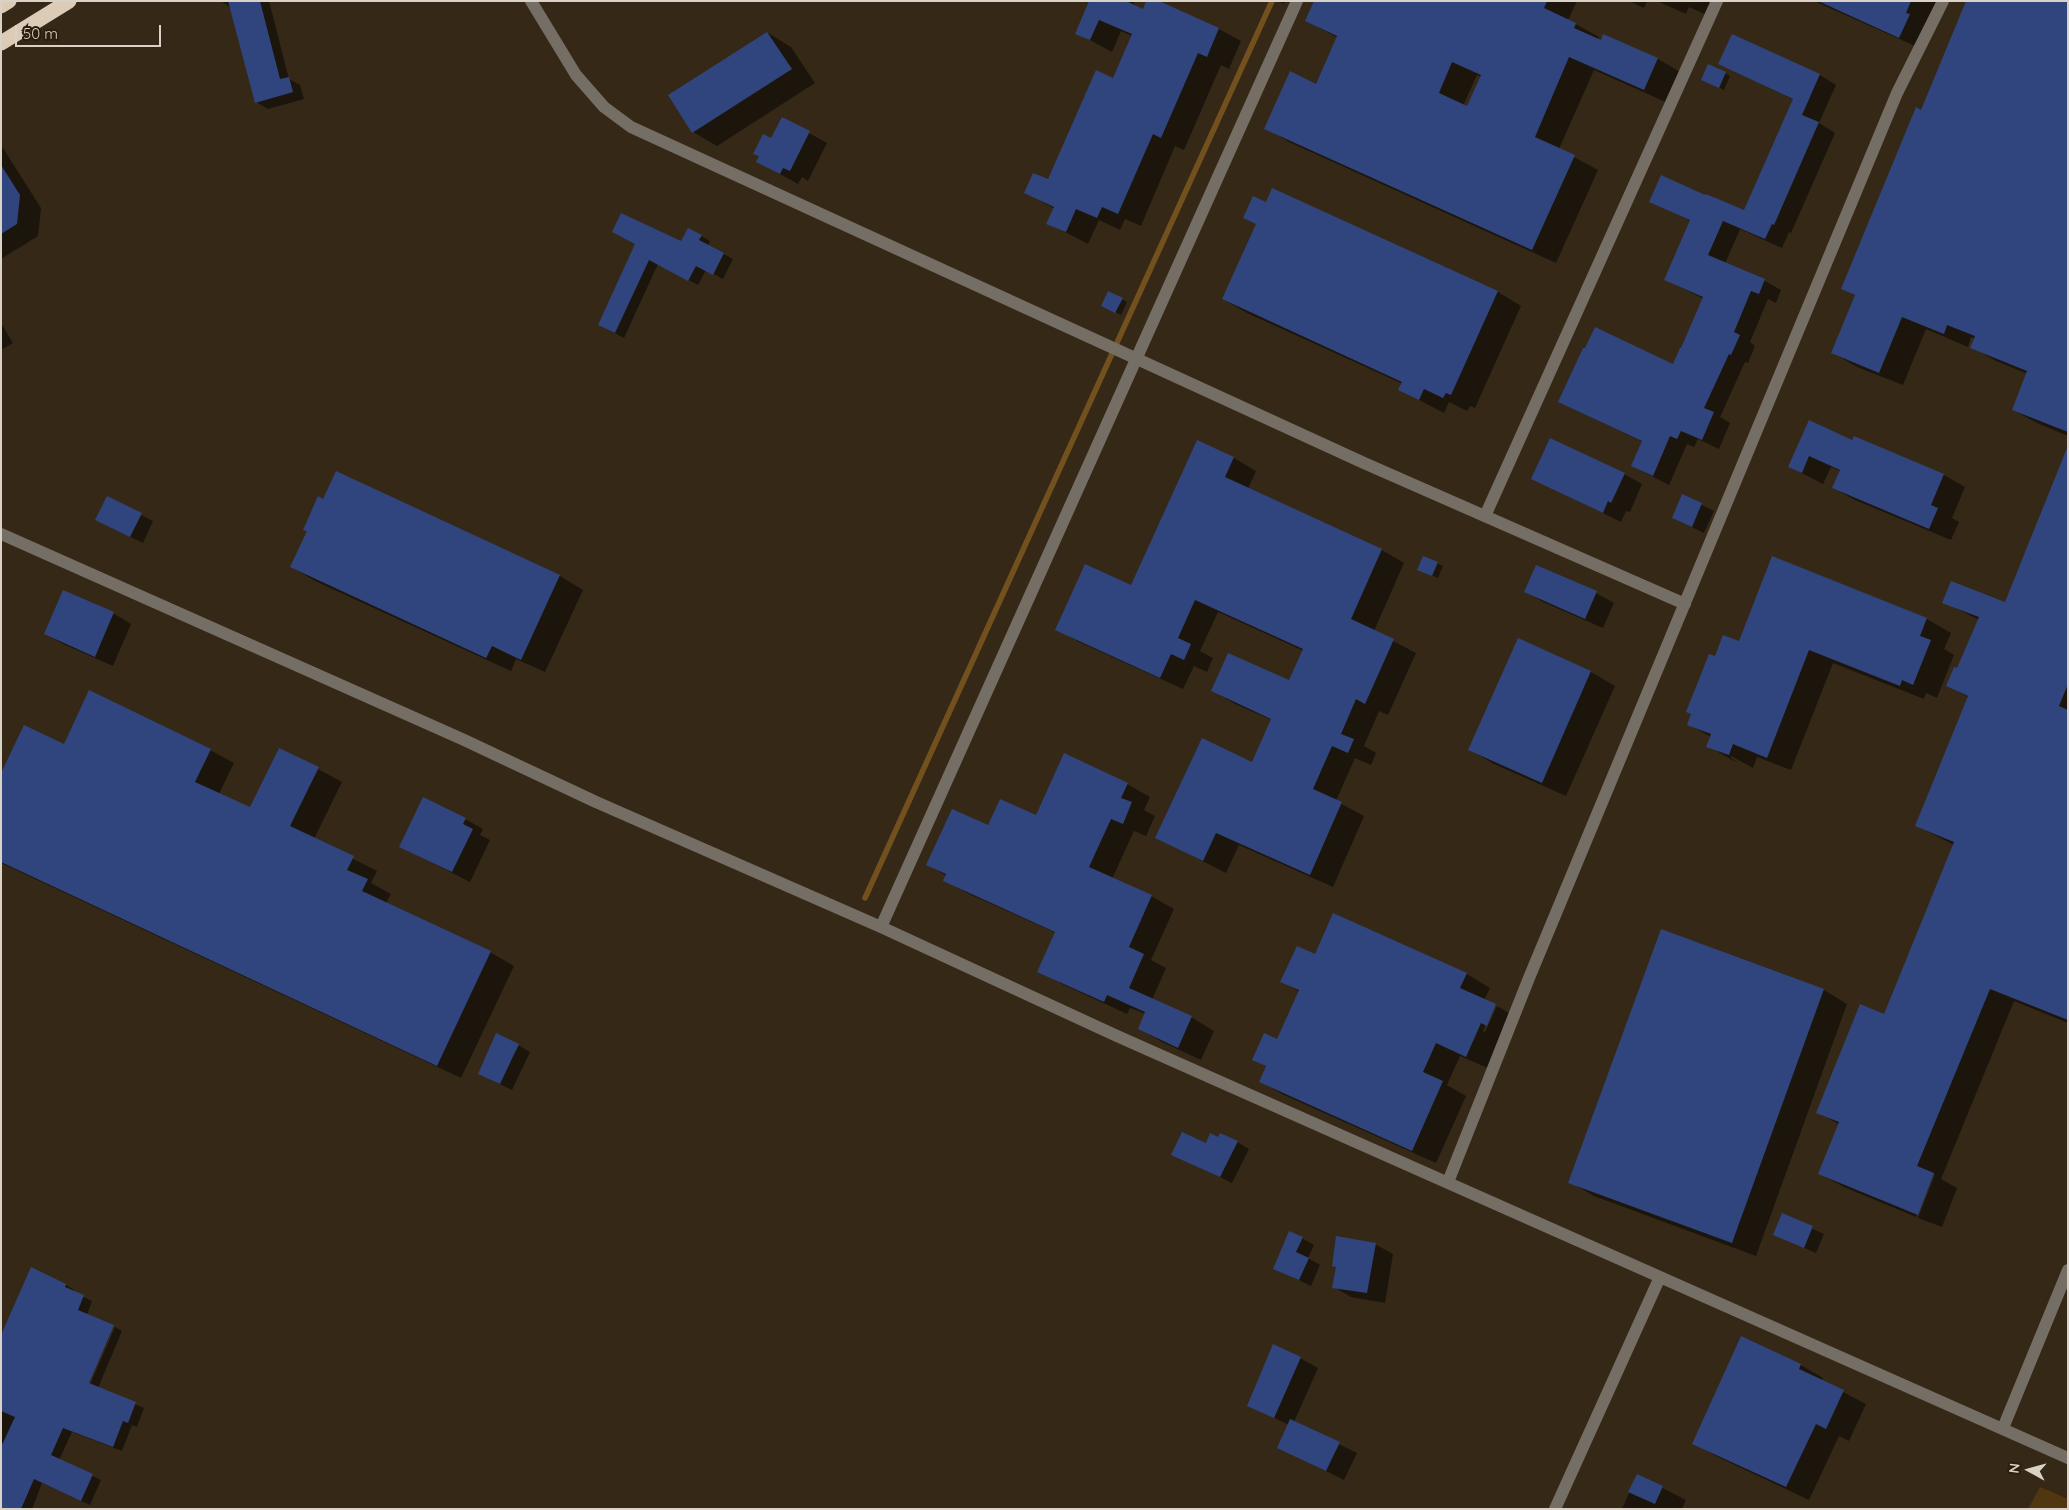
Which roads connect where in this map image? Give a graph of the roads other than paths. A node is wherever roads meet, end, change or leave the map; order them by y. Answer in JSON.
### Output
{"nodes":[{"id":1,"x":9,"y":1,"type":"edge"},
{"id":2,"x":69,"y":1,"type":"edge"},
{"id":3,"x":531,"y":1,"type":"edge"},
{"id":4,"x":1297,"y":1,"type":"edge"},
{"id":5,"x":1717,"y":1,"type":"edge"},
{"id":6,"x":1943,"y":1,"type":"edge"},
{"id":7,"x":1,"y":6,"type":"edge"},
{"id":8,"x":1,"y":43,"type":"edge"},
{"id":9,"x":1130,"y":355,"type":"junction"},
{"id":10,"x":1485,"y":516,"type":"junction"},
{"id":11,"x":1,"y":534,"type":"edge"},
{"id":12,"x":1685,"y":604,"type":"junction"},
{"id":13,"x":881,"y":927,"type":"junction"},
{"id":14,"x":1448,"y":1182,"type":"junction"},
{"id":15,"x":2068,"y":1270,"type":"edge"},
{"id":16,"x":1660,"y":1277,"type":"junction"},
{"id":17,"x":2003,"y":1428,"type":"junction"},
{"id":18,"x":2068,"y":1458,"type":"edge"},
{"id":19,"x":1555,"y":1509,"type":"edge"}],
"edges":[{"from":1,"to":7,"type":"highway"},
{"from":2,"to":8,"type":"highway"},
{"from":3,"to":9,"type":"street"},
{"from":4,"to":9,"type":"street"},
{"from":5,"to":10,"type":"street"},
{"from":6,"to":12,"type":"street"},
{"from":9,"to":10,"type":"street"},
{"from":9,"to":13,"type":"street"},
{"from":10,"to":12,"type":"street"},
{"from":11,"to":13,"type":"street"},
{"from":12,"to":14,"type":"street"},
{"from":13,"to":14,"type":"street"},
{"from":14,"to":16,"type":"street"},
{"from":15,"to":17,"type":"street"},
{"from":16,"to":17,"type":"street"},
{"from":16,"to":19,"type":"street"},
{"from":17,"to":18,"type":"street"}]}
